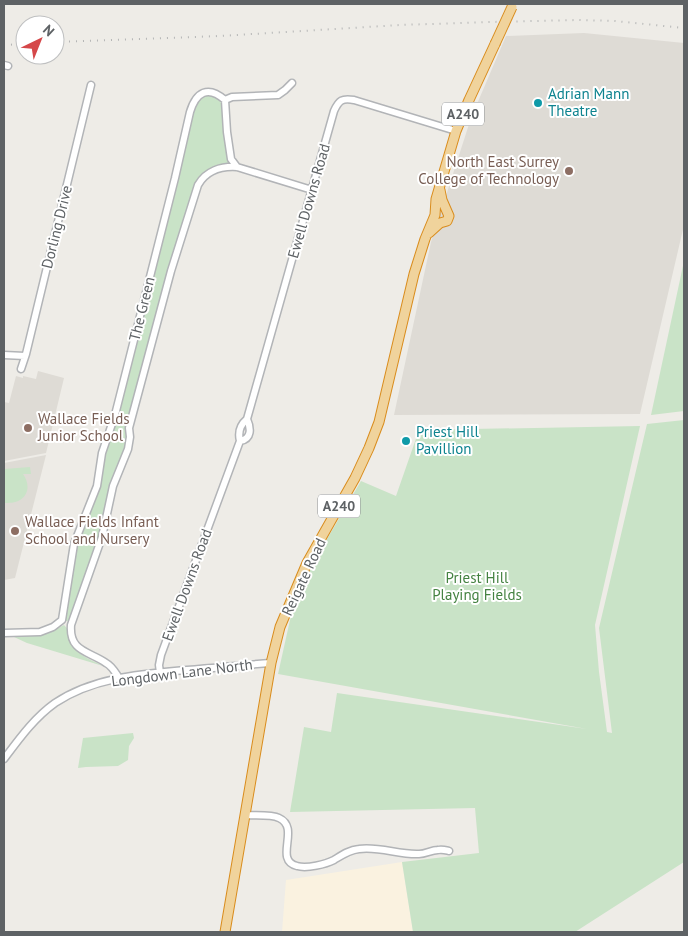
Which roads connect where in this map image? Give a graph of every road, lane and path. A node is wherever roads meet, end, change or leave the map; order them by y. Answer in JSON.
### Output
{"nodes":[{"id":1,"x":513,"y":6,"type":"edge"},
{"id":2,"x":292,"y":83,"type":"dead end"},
{"id":3,"x":91,"y":85,"type":"dead end"},
{"id":4,"x":225,"y":100,"type":"junction"},
{"id":5,"x":456,"y":131,"type":"junction"},
{"id":6,"x":237,"y":167,"type":"junction"},
{"id":7,"x":439,"y":188,"type":"junction"},
{"id":8,"x":312,"y":190,"type":"junction"},
{"id":9,"x":437,"y":217,"type":"junction"},
{"id":10,"x":4,"y":355,"type":"edge"},
{"id":11,"x":25,"y":356,"type":"junction"},
{"id":12,"x":21,"y":369,"type":"dead end"},
{"id":13,"x":247,"y":419,"type":"junction"},
{"id":14,"x":240,"y":441,"type":"junction"},
{"id":15,"x":62,"y":620,"type":"junction"},
{"id":16,"x":71,"y":628,"type":"junction"},
{"id":17,"x":4,"y":634,"type":"edge"},
{"id":18,"x":271,"y":663,"type":"junction"},
{"id":19,"x":160,"y":673,"type":"junction"},
{"id":20,"x":119,"y":678,"type":"junction"},
{"id":21,"x":4,"y":759,"type":"edge"},
{"id":22,"x":245,"y":815,"type":"junction"},
{"id":23,"x":449,"y":851,"type":"dead end"},
{"id":24,"x":225,"y":932,"type":"edge"}],
"edges":[{"from":1,"to":5,"type":"highway","number":"A240","bridge":true},
{"from":2,"to":4,"type":"street"},
{"from":3,"to":11,"type":"street","name":"Dorling Drive"},
{"from":4,"to":6,"type":"street"},
{"from":4,"to":15,"type":"street","name":"The Green"},
{"from":5,"to":7,"type":"highway","number":"A240"},
{"from":5,"to":8,"type":"street","name":"Ewell Downs Road"},
{"from":6,"to":8,"type":"street","name":"The Green"},
{"from":6,"to":16,"type":"street","name":"The Green"},
{"from":7,"to":9,"type":"highway","number":"A240"},
{"from":7,"to":9,"type":"highway","name":"Reigate Road","number":"A240"},
{"from":8,"to":13,"type":"street","name":"Ewell Downs Road"},
{"from":9,"to":18,"type":"highway","name":"Reigate Road","number":"A240"},
{"from":10,"to":11,"type":"street"},
{"from":11,"to":12,"type":"street","name":"Dorling Drive"},
{"from":13,"to":14,"type":"street","name":"Ewell Downs Road"},
{"from":13,"to":14,"type":"street","name":"Ewell Downs Road"},
{"from":14,"to":19,"type":"street","name":"Ewell Downs Road"},
{"from":15,"to":16,"type":"street"},
{"from":15,"to":17,"type":"street"},
{"from":16,"to":20,"type":"street"},
{"from":18,"to":19,"type":"street","name":"Longdown Lane North"},
{"from":18,"to":22,"type":"highway","name":"Reigate Road","number":"A240"},
{"from":19,"to":20,"type":"street","name":"Longdown Lane North"},
{"from":20,"to":21,"type":"street","name":"Longdown Lane North"},
{"from":22,"to":23,"type":"street"},
{"from":22,"to":24,"type":"highway","name":"Reigate Road","number":"A240"}]}
